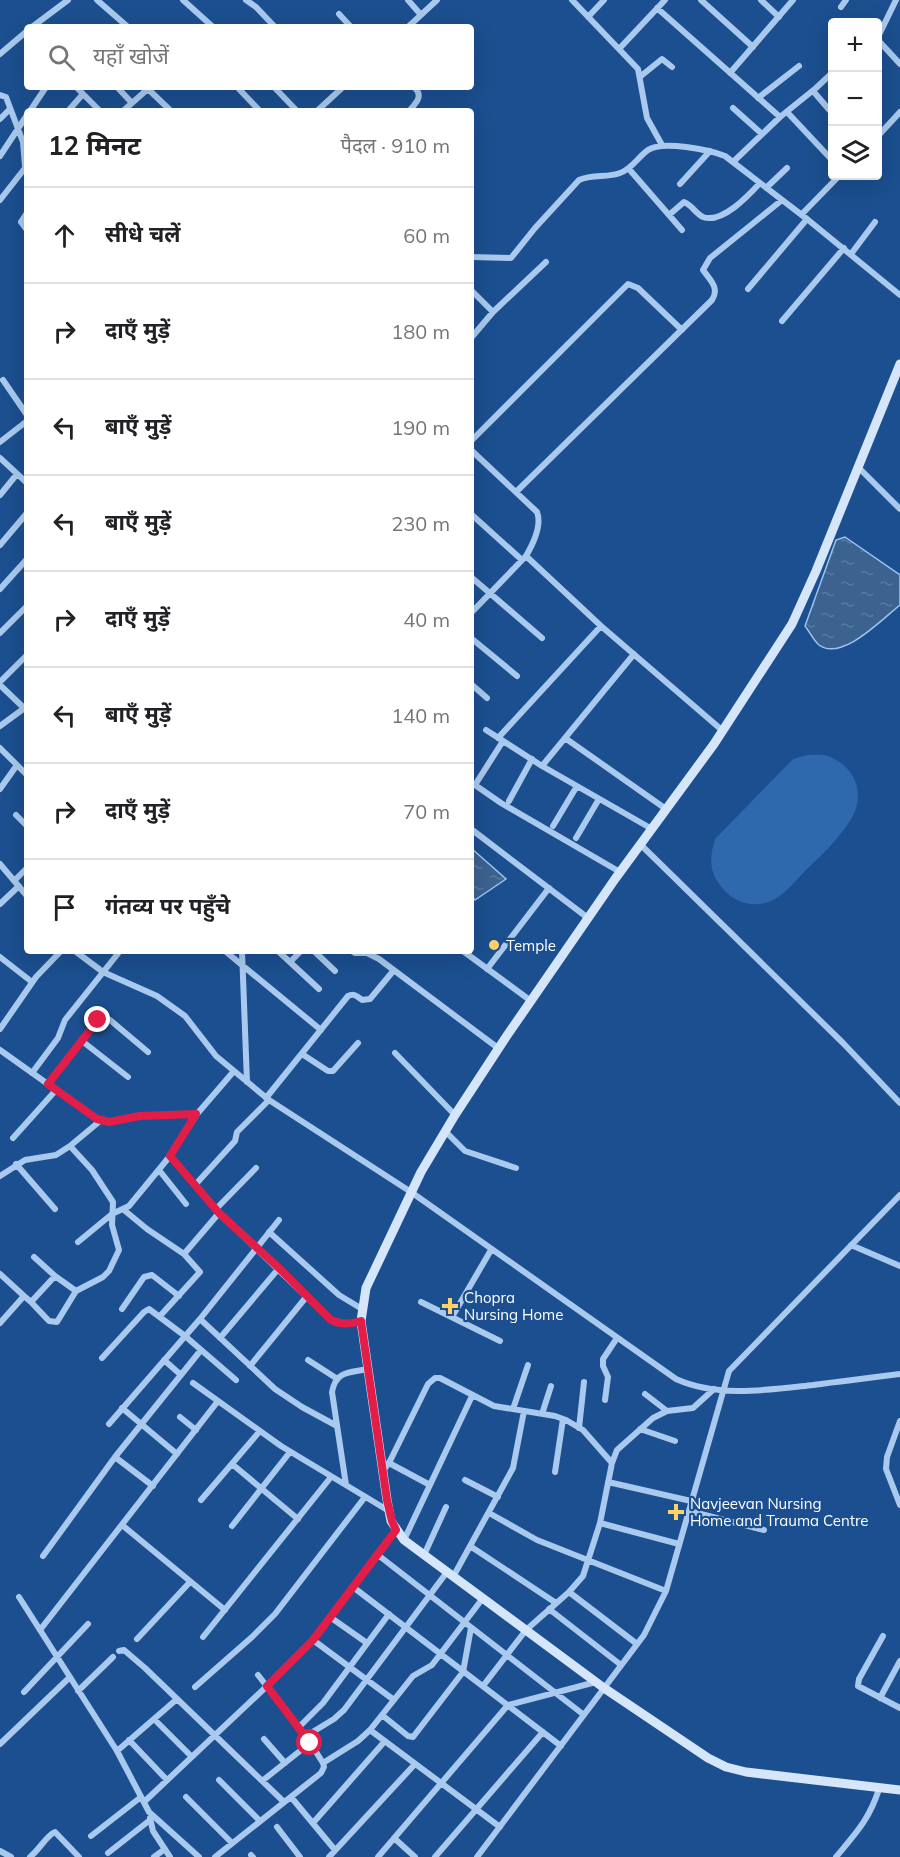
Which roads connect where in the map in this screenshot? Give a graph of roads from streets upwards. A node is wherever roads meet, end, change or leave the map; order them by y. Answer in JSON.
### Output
{"nodes":[{"id":1,"x":68,"y":0,"type":"edge"},
{"id":2,"x":97,"y":0,"type":"edge"},
{"id":3,"x":183,"y":0,"type":"edge"},
{"id":4,"x":246,"y":0,"type":"edge"},
{"id":5,"x":408,"y":0,"type":"edge"},
{"id":6,"x":437,"y":0,"type":"edge"},
{"id":7,"x":572,"y":0,"type":"edge"},
{"id":8,"x":604,"y":0,"type":"edge"},
{"id":9,"x":664,"y":0,"type":"edge"},
{"id":10,"x":701,"y":0,"type":"edge"},
{"id":11,"x":761,"y":0,"type":"edge"},
{"id":12,"x":794,"y":0,"type":"edge"},
{"id":13,"x":846,"y":0,"type":"edge"},
{"id":14,"x":895,"y":3,"type":"edge"},
{"id":15,"x":841,"y":7,"type":"dead end"},
{"id":16,"x":657,"y":8,"type":"junction"},
{"id":17,"x":900,"y":10,"type":"edge"},
{"id":18,"x":339,"y":14,"type":"dead end"},
{"id":19,"x":421,"y":15,"type":"junction"},
{"id":20,"x":588,"y":17,"type":"junction"},
{"id":21,"x":779,"y":17,"type":"junction"},
{"id":22,"x":36,"y":24,"type":"edge"},
{"id":23,"x":125,"y":24,"type":"edge"},
{"id":24,"x":210,"y":24,"type":"edge"},
{"id":25,"x":272,"y":24,"type":"edge"},
{"id":26,"x":348,"y":24,"type":"edge"},
{"id":27,"x":411,"y":24,"type":"edge"},
{"id":28,"x":882,"y":31,"type":"edge"},
{"id":29,"x":24,"y":36,"type":"edge"},
{"id":30,"x":882,"y":44,"type":"edge"},
{"id":31,"x":753,"y":47,"type":"junction"},
{"id":32,"x":619,"y":49,"type":"junction"},
{"id":33,"x":0,"y":54,"type":"edge"},
{"id":34,"x":900,"y":64,"type":"edge"},
{"id":35,"x":799,"y":66,"type":"dead end"},
{"id":36,"x":672,"y":67,"type":"dead end"},
{"id":37,"x":730,"y":73,"type":"junction"},
{"id":38,"x":641,"y":76,"type":"junction"},
{"id":39,"x":828,"y":76,"type":"edge"},
{"id":40,"x":44,"y":90,"type":"edge"},
{"id":41,"x":79,"y":90,"type":"edge"},
{"id":42,"x":120,"y":90,"type":"edge"},
{"id":43,"x":147,"y":90,"type":"edge"},
{"id":44,"x":151,"y":90,"type":"edge"},
{"id":45,"x":240,"y":90,"type":"edge"},
{"id":46,"x":277,"y":90,"type":"edge"},
{"id":47,"x":335,"y":90,"type":"edge"},
{"id":48,"x":416,"y":90,"type":"edge"},
{"id":49,"x":813,"y":91,"type":"junction"},
{"id":50,"x":83,"y":94,"type":"junction"},
{"id":51,"x":0,"y":95,"type":"edge"},
{"id":52,"x":758,"y":98,"type":"junction"},
{"id":53,"x":132,"y":103,"type":"junction"},
{"id":54,"x":32,"y":108,"type":"edge"},
{"id":55,"x":71,"y":108,"type":"edge"},
{"id":56,"x":97,"y":108,"type":"edge"},
{"id":57,"x":126,"y":108,"type":"edge"},
{"id":58,"x":168,"y":108,"type":"edge"},
{"id":59,"x":257,"y":108,"type":"edge"},
{"id":60,"x":294,"y":108,"type":"edge"},
{"id":61,"x":320,"y":108,"type":"edge"},
{"id":62,"x":411,"y":108,"type":"edge"},
{"id":63,"x":733,"y":108,"type":"dead end"},
{"id":64,"x":828,"y":108,"type":"edge"},
{"id":65,"x":10,"y":109,"type":"junction"},
{"id":66,"x":787,"y":112,"type":"junction"},
{"id":67,"x":900,"y":112,"type":"edge"},
{"id":68,"x":780,"y":117,"type":"junction"},
{"id":69,"x":0,"y":119,"type":"edge"},
{"id":70,"x":24,"y":120,"type":"edge"},
{"id":71,"x":18,"y":129,"type":"junction"},
{"id":72,"x":882,"y":132,"type":"edge"},
{"id":73,"x":762,"y":135,"type":"junction"},
{"id":74,"x":663,"y":145,"type":"junction"},
{"id":75,"x":710,"y":150,"type":"junction"},
{"id":76,"x":24,"y":151,"type":"edge"},
{"id":77,"x":0,"y":156,"type":"edge"},
{"id":78,"x":828,"y":156,"type":"edge"},
{"id":79,"x":733,"y":162,"type":"junction"},
{"id":80,"x":787,"y":168,"type":"dead end"},
{"id":81,"x":629,"y":169,"type":"junction"},
{"id":82,"x":24,"y":171,"type":"edge"},
{"id":83,"x":836,"y":180,"type":"edge"},
{"id":84,"x":760,"y":183,"type":"junction"},
{"id":85,"x":680,"y":184,"type":"dead end"},
{"id":86,"x":766,"y":188,"type":"junction"},
{"id":87,"x":0,"y":200,"type":"edge"},
{"id":88,"x":782,"y":200,"type":"junction"},
{"id":89,"x":669,"y":214,"type":"junction"},
{"id":90,"x":805,"y":217,"type":"junction"},
{"id":91,"x":875,"y":222,"type":"dead end"},
{"id":92,"x":682,"y":230,"type":"dead end"},
{"id":93,"x":844,"y":248,"type":"junction"},
{"id":94,"x":851,"y":254,"type":"junction"},
{"id":95,"x":474,"y":257,"type":"edge"},
{"id":96,"x":546,"y":262,"type":"dead end"},
{"id":97,"x":748,"y":289,"type":"dead end"},
{"id":98,"x":474,"y":293,"type":"edge"},
{"id":99,"x":900,"y":295,"type":"edge"},
{"id":100,"x":493,"y":312,"type":"junction"},
{"id":101,"x":782,"y":321,"type":"dead end"},
{"id":102,"x":682,"y":330,"type":"junction"},
{"id":103,"x":474,"y":334,"type":"edge"},
{"id":104,"x":900,"y":364,"type":"edge"},
{"id":105,"x":3,"y":380,"type":"dead end"},
{"id":106,"x":24,"y":412,"type":"edge"},
{"id":107,"x":24,"y":423,"type":"edge"},
{"id":108,"x":474,"y":438,"type":"edge"},
{"id":109,"x":0,"y":442,"type":"edge"},
{"id":110,"x":474,"y":453,"type":"edge"},
{"id":111,"x":0,"y":458,"type":"edge"},
{"id":112,"x":858,"y":467,"type":"junction"},
{"id":113,"x":17,"y":474,"type":"junction"},
{"id":114,"x":24,"y":480,"type":"edge"},
{"id":115,"x":516,"y":492,"type":"junction"},
{"id":116,"x":0,"y":495,"type":"edge"},
{"id":117,"x":900,"y":509,"type":"edge"},
{"id":118,"x":474,"y":516,"type":"edge"},
{"id":119,"x":24,"y":517,"type":"edge"},
{"id":120,"x":0,"y":545,"type":"edge"},
{"id":121,"x":524,"y":558,"type":"junction"},
{"id":122,"x":24,"y":562,"type":"edge"},
{"id":123,"x":474,"y":580,"type":"edge"},
{"id":124,"x":0,"y":589,"type":"edge"},
{"id":125,"x":490,"y":594,"type":"junction"},
{"id":126,"x":24,"y":609,"type":"edge"},
{"id":127,"x":474,"y":610,"type":"edge"},
{"id":128,"x":601,"y":626,"type":"junction"},
{"id":129,"x":0,"y":633,"type":"edge"},
{"id":130,"x":542,"y":638,"type":"dead end"},
{"id":131,"x":474,"y":640,"type":"edge"},
{"id":132,"x":634,"y":654,"type":"junction"},
{"id":133,"x":24,"y":658,"type":"edge"},
{"id":134,"x":517,"y":676,"type":"dead end"},
{"id":135,"x":0,"y":683,"type":"edge"},
{"id":136,"x":474,"y":687,"type":"edge"},
{"id":137,"x":487,"y":698,"type":"dead end"},
{"id":138,"x":24,"y":705,"type":"edge"},
{"id":139,"x":24,"y":708,"type":"edge"},
{"id":140,"x":0,"y":726,"type":"edge"},
{"id":141,"x":486,"y":730,"type":"dead end"},
{"id":142,"x":723,"y":731,"type":"junction"},
{"id":143,"x":565,"y":738,"type":"junction"},
{"id":144,"x":500,"y":739,"type":"junction"},
{"id":145,"x":0,"y":748,"type":"edge"},
{"id":146,"x":532,"y":759,"type":"junction"},
{"id":147,"x":17,"y":765,"type":"junction"},
{"id":148,"x":542,"y":766,"type":"junction"},
{"id":149,"x":24,"y":771,"type":"edge"},
{"id":150,"x":577,"y":786,"type":"junction"},
{"id":151,"x":0,"y":789,"type":"edge"},
{"id":152,"x":599,"y":799,"type":"junction"},
{"id":153,"x":509,"y":801,"type":"dead end"},
{"id":154,"x":666,"y":809,"type":"junction"},
{"id":155,"x":16,"y":815,"type":"dead end"},
{"id":156,"x":24,"y":823,"type":"edge"},
{"id":157,"x":553,"y":826,"type":"dead end"},
{"id":158,"x":652,"y":829,"type":"junction"},
{"id":159,"x":474,"y":832,"type":"edge"},
{"id":160,"x":576,"y":838,"type":"dead end"},
{"id":161,"x":640,"y":844,"type":"junction"},
{"id":162,"x":0,"y":864,"type":"edge"},
{"id":163,"x":620,"y":872,"type":"junction"},
{"id":164,"x":24,"y":873,"type":"edge"},
{"id":165,"x":17,"y":884,"type":"junction"},
{"id":166,"x":549,"y":888,"type":"junction"},
{"id":167,"x":24,"y":892,"type":"edge"},
{"id":168,"x":0,"y":904,"type":"edge"},
{"id":169,"x":588,"y":918,"type":"junction"},
{"id":170,"x":58,"y":954,"type":"edge"},
{"id":171,"x":79,"y":954,"type":"edge"},
{"id":172,"x":118,"y":954,"type":"edge"},
{"id":173,"x":229,"y":954,"type":"edge"},
{"id":174,"x":242,"y":954,"type":"edge"},
{"id":175,"x":281,"y":954,"type":"edge"},
{"id":176,"x":298,"y":954,"type":"edge"},
{"id":177,"x":317,"y":954,"type":"edge"},
{"id":178,"x":355,"y":954,"type":"edge"},
{"id":179,"x":467,"y":954,"type":"edge"},
{"id":180,"x":0,"y":957,"type":"edge"},
{"id":181,"x":290,"y":962,"type":"junction"},
{"id":182,"x":242,"y":965,"type":"junction"},
{"id":183,"x":487,"y":969,"type":"junction"},
{"id":184,"x":394,"y":970,"type":"junction"},
{"id":185,"x":335,"y":971,"type":"dead end"},
{"id":186,"x":103,"y":972,"type":"junction"},
{"id":187,"x":32,"y":982,"type":"junction"},
{"id":188,"x":319,"y":989,"type":"dead end"},
{"id":189,"x":531,"y":1000,"type":"junction"},
{"id":190,"x":0,"y":1029,"type":"edge"},
{"id":191,"x":321,"y":1030,"type":"junction"},
{"id":192,"x":82,"y":1041,"type":"junction"},
{"id":193,"x":358,"y":1043,"type":"dead end"},
{"id":194,"x":498,"y":1048,"type":"junction"},
{"id":195,"x":0,"y":1050,"type":"edge"},
{"id":196,"x":148,"y":1052,"type":"dead end"},
{"id":197,"x":395,"y":1053,"type":"dead end"},
{"id":198,"x":302,"y":1054,"type":"junction"},
{"id":199,"x":234,"y":1071,"type":"junction"},
{"id":200,"x":32,"y":1073,"type":"junction"},
{"id":201,"x":128,"y":1077,"type":"dead end"},
{"id":202,"x":248,"y":1082,"type":"junction"},
{"id":203,"x":48,"y":1084,"type":"junction"},
{"id":204,"x":56,"y":1090,"type":"junction"},
{"id":205,"x":268,"y":1099,"type":"junction"},
{"id":206,"x":900,"y":1103,"type":"edge"},
{"id":207,"x":196,"y":1114,"type":"junction"},
{"id":208,"x":454,"y":1115,"type":"junction"},
{"id":209,"x":100,"y":1121,"type":"junction"},
{"id":210,"x":445,"y":1131,"type":"junction"},
{"id":211,"x":13,"y":1138,"type":"dead end"},
{"id":212,"x":70,"y":1146,"type":"junction"},
{"id":213,"x":170,"y":1156,"type":"junction"},
{"id":214,"x":16,"y":1164,"type":"junction"},
{"id":215,"x":256,"y":1168,"type":"dead end"},
{"id":216,"x":516,"y":1168,"type":"dead end"},
{"id":217,"x":159,"y":1170,"type":"junction"},
{"id":218,"x":0,"y":1176,"type":"edge"},
{"id":219,"x":195,"y":1185,"type":"junction"},
{"id":220,"x":411,"y":1192,"type":"junction"},
{"id":221,"x":900,"y":1195,"type":"edge"},
{"id":222,"x":186,"y":1204,"type":"dead end"},
{"id":223,"x":55,"y":1209,"type":"dead end"},
{"id":224,"x":124,"y":1210,"type":"junction"},
{"id":225,"x":217,"y":1211,"type":"junction"},
{"id":226,"x":112,"y":1214,"type":"junction"},
{"id":227,"x":279,"y":1220,"type":"dead end"},
{"id":228,"x":269,"y":1232,"type":"junction"},
{"id":229,"x":78,"y":1242,"type":"dead end"},
{"id":230,"x":851,"y":1245,"type":"junction"},
{"id":231,"x":256,"y":1248,"type":"junction"},
{"id":232,"x":491,"y":1250,"type":"junction"},
{"id":233,"x":184,"y":1254,"type":"junction"},
{"id":234,"x":34,"y":1257,"type":"dead end"},
{"id":235,"x":900,"y":1266,"type":"edge"},
{"id":236,"x":279,"y":1268,"type":"junction"},
{"id":237,"x":0,"y":1274,"type":"edge"},
{"id":238,"x":55,"y":1276,"type":"junction"},
{"id":239,"x":76,"y":1292,"type":"junction"},
{"id":240,"x":24,"y":1296,"type":"junction"},
{"id":241,"x":179,"y":1296,"type":"junction"},
{"id":242,"x":307,"y":1296,"type":"junction"},
{"id":243,"x":31,"y":1302,"type":"junction"},
{"id":244,"x":421,"y":1302,"type":"dead end"},
{"id":245,"x":122,"y":1309,"type":"dead end"},
{"id":246,"x":362,"y":1309,"type":"junction"},
{"id":247,"x":160,"y":1316,"type":"junction"},
{"id":248,"x":452,"y":1317,"type":"junction"},
{"id":249,"x":200,"y":1319,"type":"junction"},
{"id":250,"x":361,"y":1321,"type":"junction"},
{"id":251,"x":0,"y":1323,"type":"edge"},
{"id":252,"x":185,"y":1336,"type":"junction"},
{"id":253,"x":220,"y":1338,"type":"junction"},
{"id":254,"x":617,"y":1338,"type":"junction"},
{"id":255,"x":500,"y":1341,"type":"dead end"},
{"id":256,"x":201,"y":1350,"type":"junction"},
{"id":257,"x":102,"y":1358,"type":"dead end"},
{"id":258,"x":164,"y":1360,"type":"junction"},
{"id":259,"x":308,"y":1360,"type":"dead end"},
{"id":260,"x":528,"y":1365,"type":"dead end"},
{"id":261,"x":250,"y":1366,"type":"junction"},
{"id":262,"x":368,"y":1369,"type":"junction"},
{"id":263,"x":900,"y":1374,"type":"edge"},
{"id":264,"x":182,"y":1375,"type":"junction"},
{"id":265,"x":336,"y":1378,"type":"junction"},
{"id":266,"x":236,"y":1380,"type":"dead end"},
{"id":267,"x":584,"y":1382,"type":"dead end"},
{"id":268,"x":193,"y":1383,"type":"dead end"},
{"id":269,"x":551,"y":1386,"type":"dead end"},
{"id":270,"x":714,"y":1389,"type":"junction"},
{"id":271,"x":722,"y":1390,"type":"junction"},
{"id":272,"x":645,"y":1394,"type":"dead end"},
{"id":273,"x":472,"y":1396,"type":"junction"},
{"id":274,"x":605,"y":1400,"type":"dead end"},
{"id":275,"x":218,"y":1401,"type":"junction"},
{"id":276,"x":122,"y":1408,"type":"junction"},
{"id":277,"x":513,"y":1409,"type":"junction"},
{"id":278,"x":524,"y":1411,"type":"junction"},
{"id":279,"x":667,"y":1411,"type":"junction"},
{"id":280,"x":542,"y":1414,"type":"junction"},
{"id":281,"x":180,"y":1417,"type":"dead end"},
{"id":282,"x":563,"y":1419,"type":"junction"},
{"id":283,"x":900,"y":1421,"type":"edge"},
{"id":284,"x":109,"y":1424,"type":"dead end"},
{"id":285,"x":142,"y":1424,"type":"junction"},
{"id":286,"x":337,"y":1426,"type":"junction"},
{"id":287,"x":579,"y":1428,"type":"junction"},
{"id":288,"x":640,"y":1429,"type":"junction"},
{"id":289,"x":196,"y":1430,"type":"junction"},
{"id":290,"x":259,"y":1432,"type":"junction"},
{"id":291,"x":675,"y":1441,"type":"dead end"},
{"id":292,"x":290,"y":1452,"type":"junction"},
{"id":293,"x":177,"y":1454,"type":"junction"},
{"id":294,"x":115,"y":1457,"type":"junction"},
{"id":295,"x":612,"y":1463,"type":"junction"},
{"id":296,"x":232,"y":1464,"type":"junction"},
{"id":297,"x":386,"y":1467,"type":"junction"},
{"id":298,"x":555,"y":1472,"type":"dead end"},
{"id":299,"x":331,"y":1477,"type":"junction"},
{"id":300,"x":465,"y":1480,"type":"dead end"},
{"id":301,"x":608,"y":1482,"type":"junction"},
{"id":302,"x":346,"y":1485,"type":"junction"},
{"id":303,"x":430,"y":1485,"type":"junction"},
{"id":304,"x":153,"y":1486,"type":"junction"},
{"id":305,"x":261,"y":1488,"type":"junction"},
{"id":306,"x":365,"y":1497,"type":"junction"},
{"id":307,"x":498,"y":1497,"type":"junction"},
{"id":308,"x":201,"y":1500,"type":"dead end"},
{"id":309,"x":691,"y":1501,"type":"junction"},
{"id":310,"x":900,"y":1505,"type":"edge"},
{"id":311,"x":446,"y":1508,"type":"dead end"},
{"id":312,"x":389,"y":1511,"type":"junction"},
{"id":313,"x":689,"y":1511,"type":"junction"},
{"id":314,"x":489,"y":1514,"type":"junction"},
{"id":315,"x":298,"y":1519,"type":"junction"},
{"id":316,"x":600,"y":1523,"type":"junction"},
{"id":317,"x":122,"y":1525,"type":"junction"},
{"id":318,"x":232,"y":1526,"type":"dead end"},
{"id":319,"x":396,"y":1530,"type":"junction"},
{"id":320,"x":764,"y":1530,"type":"dead end"},
{"id":321,"x":404,"y":1540,"type":"junction"},
{"id":322,"x":680,"y":1544,"type":"junction"},
{"id":323,"x":470,"y":1546,"type":"junction"},
{"id":324,"x":378,"y":1555,"type":"junction"},
{"id":325,"x":424,"y":1555,"type":"junction"},
{"id":326,"x":43,"y":1556,"type":"dead end"},
{"id":327,"x":589,"y":1560,"type":"junction"},
{"id":328,"x":450,"y":1574,"type":"junction"},
{"id":329,"x":190,"y":1582,"type":"junction"},
{"id":330,"x":353,"y":1587,"type":"junction"},
{"id":331,"x":569,"y":1592,"type":"junction"},
{"id":332,"x":666,"y":1592,"type":"junction"},
{"id":333,"x":430,"y":1596,"type":"junction"},
{"id":334,"x":19,"y":1597,"type":"dead end"},
{"id":335,"x":483,"y":1598,"type":"junction"},
{"id":336,"x":556,"y":1603,"type":"junction"},
{"id":337,"x":225,"y":1610,"type":"junction"},
{"id":338,"x":549,"y":1610,"type":"junction"},
{"id":339,"x":389,"y":1614,"type":"junction"},
{"id":340,"x":330,"y":1617,"type":"junction"},
{"id":341,"x":464,"y":1623,"type":"junction"},
{"id":342,"x":88,"y":1624,"type":"dead end"},
{"id":343,"x":406,"y":1627,"type":"junction"},
{"id":344,"x":471,"y":1628,"type":"junction"},
{"id":345,"x":40,"y":1630,"type":"junction"},
{"id":346,"x":526,"y":1630,"type":"junction"},
{"id":347,"x":883,"y":1636,"type":"dead end"},
{"id":348,"x":203,"y":1637,"type":"dead end"},
{"id":349,"x":137,"y":1640,"type":"dead end"},
{"id":350,"x":313,"y":1640,"type":"junction"},
{"id":351,"x":367,"y":1643,"type":"junction"},
{"id":352,"x":637,"y":1644,"type":"junction"},
{"id":353,"x":119,"y":1651,"type":"dead end"},
{"id":354,"x":441,"y":1653,"type":"junction"},
{"id":355,"x":507,"y":1655,"type":"junction"},
{"id":356,"x":113,"y":1657,"type":"dead end"},
{"id":357,"x":57,"y":1658,"type":"junction"},
{"id":358,"x":900,"y":1661,"type":"edge"},
{"id":359,"x":621,"y":1665,"type":"junction"},
{"id":360,"x":349,"y":1668,"type":"junction"},
{"id":361,"x":464,"y":1672,"type":"junction"},
{"id":362,"x":258,"y":1675,"type":"dead end"},
{"id":363,"x":70,"y":1677,"type":"junction"},
{"id":364,"x":367,"y":1681,"type":"junction"},
{"id":365,"x":596,"y":1682,"type":"junction"},
{"id":366,"x":267,"y":1686,"type":"junction"},
{"id":367,"x":483,"y":1686,"type":"junction"},
{"id":368,"x":195,"y":1688,"type":"dead end"},
{"id":369,"x":604,"y":1688,"type":"junction"},
{"id":370,"x":78,"y":1690,"type":"junction"},
{"id":371,"x":24,"y":1692,"type":"dead end"},
{"id":372,"x":555,"y":1693,"type":"junction"},
{"id":373,"x":880,"y":1698,"type":"junction"},
{"id":374,"x":177,"y":1699,"type":"junction"},
{"id":375,"x":394,"y":1700,"type":"junction"},
{"id":376,"x":508,"y":1705,"type":"junction"},
{"id":377,"x":900,"y":1708,"type":"edge"},
{"id":378,"x":382,"y":1715,"type":"junction"},
{"id":379,"x":584,"y":1715,"type":"junction"},
{"id":380,"x":154,"y":1719,"type":"junction"},
{"id":381,"x":299,"y":1727,"type":"junction"},
{"id":382,"x":370,"y":1730,"type":"junction"},
{"id":383,"x":543,"y":1732,"type":"junction"},
{"id":384,"x":214,"y":1734,"type":"junction"},
{"id":385,"x":306,"y":1737,"type":"junction"},
{"id":386,"x":264,"y":1739,"type":"dead end"},
{"id":387,"x":129,"y":1740,"type":"junction"},
{"id":388,"x":385,"y":1742,"type":"junction"},
{"id":389,"x":310,"y":1743,"type":"junction"},
{"id":390,"x":0,"y":1744,"type":"edge"},
{"id":391,"x":561,"y":1746,"type":"junction"},
{"id":392,"x":117,"y":1751,"type":"junction"},
{"id":393,"x":191,"y":1756,"type":"junction"},
{"id":394,"x":285,"y":1763,"type":"junction"},
{"id":395,"x":323,"y":1763,"type":"junction"},
{"id":396,"x":415,"y":1764,"type":"junction"},
{"id":397,"x":219,"y":1779,"type":"dead end"},
{"id":398,"x":167,"y":1780,"type":"junction"},
{"id":399,"x":262,"y":1781,"type":"junction"},
{"id":400,"x":441,"y":1783,"type":"junction"},
{"id":401,"x":879,"y":1789,"type":"junction"},
{"id":402,"x":900,"y":1790,"type":"edge"},
{"id":403,"x":186,"y":1797,"type":"dead end"},
{"id":404,"x":291,"y":1797,"type":"junction"},
{"id":405,"x":142,"y":1799,"type":"junction"},
{"id":406,"x":284,"y":1802,"type":"junction"},
{"id":407,"x":476,"y":1809,"type":"junction"},
{"id":408,"x":150,"y":1816,"type":"junction"},
{"id":409,"x":260,"y":1821,"type":"junction"},
{"id":410,"x":313,"y":1823,"type":"junction"},
{"id":411,"x":277,"y":1827,"type":"dead end"},
{"id":412,"x":500,"y":1827,"type":"junction"},
{"id":413,"x":90,"y":1836,"type":"dead end"},
{"id":414,"x":394,"y":1838,"type":"junction"},
{"id":415,"x":232,"y":1843,"type":"junction"},
{"id":416,"x":165,"y":1849,"type":"junction"},
{"id":417,"x":336,"y":1850,"type":"junction"},
{"id":418,"x":0,"y":1851,"type":"edge"},
{"id":419,"x":108,"y":1853,"type":"dead end"},
{"id":420,"x":11,"y":1857,"type":"edge"},
{"id":421,"x":30,"y":1857,"type":"edge"},
{"id":422,"x":79,"y":1857,"type":"edge"},
{"id":423,"x":154,"y":1857,"type":"edge"},
{"id":424,"x":170,"y":1857,"type":"edge"},
{"id":425,"x":200,"y":1857,"type":"edge"},
{"id":426,"x":215,"y":1857,"type":"edge"},
{"id":427,"x":300,"y":1857,"type":"edge"},
{"id":428,"x":329,"y":1857,"type":"edge"},
{"id":429,"x":378,"y":1857,"type":"edge"},
{"id":430,"x":415,"y":1857,"type":"edge"},
{"id":431,"x":435,"y":1857,"type":"edge"},
{"id":432,"x":477,"y":1857,"type":"edge"},
{"id":433,"x":836,"y":1857,"type":"edge"}],
"edges":[{"from":1,"to":22,"type":"street"},
{"from":2,"to":23,"type":"street"},
{"from":3,"to":24,"type":"street"},
{"from":4,"to":25,"type":"street"},
{"from":5,"to":19,"type":"street"},
{"from":6,"to":19,"type":"street"},
{"from":7,"to":20,"type":"street"},
{"from":8,"to":20,"type":"street"},
{"from":9,"to":16,"type":"street"},
{"from":10,"to":31,"type":"street"},
{"from":11,"to":21,"type":"street"},
{"from":12,"to":21,"type":"street"},
{"from":13,"to":15,"type":"street"},
{"from":14,"to":17,"type":"street"},
{"from":14,"to":28,"type":"street"},
{"from":16,"to":32,"type":"street"},
{"from":16,"to":37,"type":"street"},
{"from":18,"to":26,"type":"street"},
{"from":19,"to":27,"type":"street"},
{"from":20,"to":32,"type":"street"},
{"from":21,"to":31,"type":"street"},
{"from":29,"to":33,"type":"street"},
{"from":30,"to":34,"type":"street"},
{"from":31,"to":37,"type":"street"},
{"from":32,"to":38,"type":"street"},
{"from":35,"to":52,"type":"street"},
{"from":36,"to":38,"type":"street"},
{"from":37,"to":52,"type":"street"},
{"from":38,"to":74,"type":"street"},
{"from":39,"to":49,"type":"street"},
{"from":40,"to":54,"type":"street"},
{"from":41,"to":50,"type":"street"},
{"from":42,"to":53,"type":"street"},
{"from":43,"to":53,"type":"street"},
{"from":44,"to":58,"type":"street"},
{"from":45,"to":59,"type":"street"},
{"from":46,"to":60,"type":"street"},
{"from":47,"to":61,"type":"street"},
{"from":48,"to":62,"type":"street"},
{"from":49,"to":64,"type":"street"},
{"from":49,"to":66,"type":"street"},
{"from":50,"to":55,"type":"street"},
{"from":50,"to":56,"type":"street"},
{"from":51,"to":65,"type":"street"},
{"from":52,"to":68,"type":"street"},
{"from":53,"to":57,"type":"street"},
{"from":63,"to":73,"type":"street"},
{"from":65,"to":69,"type":"street"},
{"from":65,"to":71,"type":"street"},
{"from":66,"to":68,"type":"street"},
{"from":66,"to":78,"type":"street"},
{"from":67,"to":72,"type":"street"},
{"from":68,"to":73,"type":"street"},
{"from":70,"to":71,"type":"street"},
{"from":71,"to":76,"type":"street"},
{"from":71,"to":77,"type":"street"},
{"from":73,"to":79,"type":"street"},
{"from":74,"to":75,"type":"street"},
{"from":74,"to":81,"type":"street"},
{"from":75,"to":79,"type":"street"},
{"from":75,"to":85,"type":"street"},
{"from":79,"to":84,"type":"street"},
{"from":80,"to":86,"type":"street"},
{"from":81,"to":89,"type":"street"},
{"from":81,"to":95,"type":"street"},
{"from":82,"to":87,"type":"street"},
{"from":83,"to":90,"type":"street"},
{"from":84,"to":86,"type":"street"},
{"from":84,"to":89,"type":"street"},
{"from":86,"to":88,"type":"street"},
{"from":88,"to":90,"type":"street"},
{"from":88,"to":102,"type":"street"},
{"from":89,"to":92,"type":"street"},
{"from":90,"to":93,"type":"street"},
{"from":90,"to":97,"type":"street"},
{"from":91,"to":94,"type":"street"},
{"from":93,"to":94,"type":"street"},
{"from":93,"to":101,"type":"street"},
{"from":94,"to":99,"type":"street"},
{"from":96,"to":100,"type":"street"},
{"from":98,"to":100,"type":"street"},
{"from":100,"to":103,"type":"street"},
{"from":102,"to":108,"type":"street"},
{"from":102,"to":115,"type":"street"},
{"from":104,"to":112,"type":"street"},
{"from":105,"to":106,"type":"street"},
{"from":107,"to":109,"type":"street"},
{"from":110,"to":115,"type":"street"},
{"from":111,"to":113,"type":"street"},
{"from":112,"to":117,"type":"street"},
{"from":112,"to":142,"type":"street"},
{"from":113,"to":114,"type":"street"},
{"from":113,"to":116,"type":"street"},
{"from":115,"to":121,"type":"street"},
{"from":118,"to":121,"type":"street"},
{"from":119,"to":120,"type":"street"},
{"from":121,"to":125,"type":"street"},
{"from":121,"to":128,"type":"street"},
{"from":122,"to":124,"type":"street"},
{"from":123,"to":125,"type":"street"},
{"from":125,"to":127,"type":"street"},
{"from":125,"to":130,"type":"street"},
{"from":126,"to":129,"type":"street"},
{"from":128,"to":132,"type":"street"},
{"from":128,"to":144,"type":"street"},
{"from":131,"to":134,"type":"street"},
{"from":132,"to":142,"type":"street"},
{"from":132,"to":143,"type":"street"},
{"from":133,"to":135,"type":"street"},
{"from":135,"to":138,"type":"street"},
{"from":136,"to":137,"type":"street"},
{"from":139,"to":140,"type":"street"},
{"from":141,"to":144,"type":"street"},
{"from":142,"to":154,"type":"street"},
{"from":143,"to":148,"type":"street"},
{"from":143,"to":154,"type":"street"},
{"from":144,"to":146,"type":"street"},
{"from":144,"to":163,"type":"street"},
{"from":145,"to":147,"type":"street"},
{"from":146,"to":148,"type":"street"},
{"from":146,"to":153,"type":"street"},
{"from":147,"to":149,"type":"street"},
{"from":147,"to":151,"type":"street"},
{"from":148,"to":150,"type":"street"},
{"from":150,"to":152,"type":"street"},
{"from":150,"to":157,"type":"street"},
{"from":152,"to":158,"type":"street"},
{"from":152,"to":160,"type":"street"},
{"from":154,"to":158,"type":"street"},
{"from":155,"to":156,"type":"street"},
{"from":158,"to":161,"type":"street"},
{"from":159,"to":166,"type":"street"},
{"from":161,"to":163,"type":"street"},
{"from":161,"to":206,"type":"street"},
{"from":162,"to":165,"type":"street"},
{"from":163,"to":169,"type":"street"},
{"from":164,"to":165,"type":"street"},
{"from":165,"to":167,"type":"street"},
{"from":165,"to":168,"type":"street"},
{"from":166,"to":169,"type":"street"},
{"from":166,"to":183,"type":"street"},
{"from":169,"to":189,"type":"street"},
{"from":170,"to":187,"type":"street"},
{"from":171,"to":186,"type":"street"},
{"from":172,"to":186,"type":"street"},
{"from":173,"to":182,"type":"street"},
{"from":174,"to":182,"type":"street"},
{"from":175,"to":181,"type":"street"},
{"from":176,"to":181,"type":"street"},
{"from":177,"to":185,"type":"street"},
{"from":178,"to":184,"type":"street"},
{"from":179,"to":183,"type":"street"},
{"from":180,"to":187,"type":"street"},
{"from":181,"to":188,"type":"street"},
{"from":182,"to":191,"type":"street"},
{"from":182,"to":202,"type":"street"},
{"from":183,"to":189,"type":"street"},
{"from":184,"to":191,"type":"street"},
{"from":184,"to":194,"type":"street"},
{"from":186,"to":199,"type":"street"},
{"from":186,"to":200,"type":"street"},
{"from":187,"to":190,"type":"street"},
{"from":189,"to":194,"type":"street"},
{"from":191,"to":198,"type":"street"},
{"from":192,"to":196,"type":"street"},
{"from":192,"to":201,"type":"street"},
{"from":192,"to":203,"type":"street"},
{"from":193,"to":198,"type":"street"},
{"from":194,"to":208,"type":"street"},
{"from":195,"to":200,"type":"street"},
{"from":197,"to":208,"type":"street"},
{"from":198,"to":205,"type":"street"},
{"from":199,"to":202,"type":"street"},
{"from":199,"to":207,"type":"street"},
{"from":200,"to":203,"type":"street"},
{"from":202,"to":205,"type":"street"},
{"from":203,"to":204,"type":"street"},
{"from":204,"to":209,"type":"street"},
{"from":204,"to":211,"type":"street"},
{"from":205,"to":219,"type":"street"},
{"from":205,"to":220,"type":"street"},
{"from":207,"to":209,"type":"street"},
{"from":207,"to":213,"type":"street"},
{"from":208,"to":210,"type":"street"},
{"from":209,"to":212,"type":"street"},
{"from":210,"to":216,"type":"street"},
{"from":210,"to":220,"type":"street"},
{"from":212,"to":214,"type":"street"},
{"from":212,"to":226,"type":"street"},
{"from":213,"to":217,"type":"street"},
{"from":213,"to":219,"type":"street"},
{"from":214,"to":218,"type":"street"},
{"from":214,"to":223,"type":"street"},
{"from":215,"to":225,"type":"street"},
{"from":217,"to":222,"type":"street"},
{"from":217,"to":224,"type":"street"},
{"from":219,"to":225,"type":"street"},
{"from":220,"to":232,"type":"street"},
{"from":220,"to":246,"type":"street"},
{"from":221,"to":230,"type":"street"},
{"from":224,"to":226,"type":"street"},
{"from":224,"to":233,"type":"street"},
{"from":225,"to":231,"type":"street"},
{"from":225,"to":233,"type":"street"},
{"from":226,"to":229,"type":"street"},
{"from":226,"to":239,"type":"street"},
{"from":227,"to":228,"type":"street"},
{"from":228,"to":231,"type":"street"},
{"from":228,"to":246,"type":"street"},
{"from":230,"to":235,"type":"street"},
{"from":230,"to":271,"type":"street"},
{"from":231,"to":236,"type":"street"},
{"from":231,"to":249,"type":"street"},
{"from":232,"to":248,"type":"street"},
{"from":232,"to":254,"type":"street"},
{"from":233,"to":241,"type":"street"},
{"from":234,"to":238,"type":"street"},
{"from":236,"to":242,"type":"street"},
{"from":236,"to":253,"type":"street"},
{"from":237,"to":240,"type":"street"},
{"from":238,"to":239,"type":"street"},
{"from":238,"to":243,"type":"street"},
{"from":239,"to":243,"type":"street"},
{"from":240,"to":243,"type":"street"},
{"from":240,"to":251,"type":"street"},
{"from":241,"to":245,"type":"street"},
{"from":241,"to":247,"type":"street"},
{"from":242,"to":250,"type":"street"},
{"from":242,"to":261,"type":"street"},
{"from":244,"to":248,"type":"street"},
{"from":246,"to":250,"type":"street"},
{"from":247,"to":252,"type":"street"},
{"from":247,"to":257,"type":"street"},
{"from":248,"to":255,"type":"street"},
{"from":249,"to":252,"type":"street"},
{"from":249,"to":253,"type":"street"},
{"from":250,"to":262,"type":"street"},
{"from":252,"to":256,"type":"street"},
{"from":252,"to":258,"type":"street"},
{"from":253,"to":261,"type":"street"},
{"from":254,"to":270,"type":"street"},
{"from":254,"to":274,"type":"street"},
{"from":256,"to":264,"type":"street"},
{"from":256,"to":266,"type":"street"},
{"from":258,"to":264,"type":"street"},
{"from":258,"to":276,"type":"street"},
{"from":259,"to":265,"type":"street"},
{"from":260,"to":277,"type":"street"},
{"from":261,"to":286,"type":"street"},
{"from":262,"to":265,"type":"street"},
{"from":262,"to":297,"type":"street"},
{"from":263,"to":271,"type":"street"},
{"from":264,"to":285,"type":"street"},
{"from":265,"to":286,"type":"street"},
{"from":267,"to":287,"type":"street"},
{"from":268,"to":275,"type":"street"},
{"from":269,"to":280,"type":"street"},
{"from":270,"to":271,"type":"street"},
{"from":270,"to":279,"type":"street"},
{"from":271,"to":309,"type":"street"},
{"from":272,"to":279,"type":"street"},
{"from":273,"to":277,"type":"street"},
{"from":273,"to":297,"type":"street"},
{"from":273,"to":303,"type":"street"},
{"from":275,"to":289,"type":"street"},
{"from":275,"to":290,"type":"street"},
{"from":276,"to":284,"type":"street"},
{"from":276,"to":285,"type":"street"},
{"from":277,"to":278,"type":"street"},
{"from":278,"to":280,"type":"street"},
{"from":278,"to":307,"type":"street"},
{"from":279,"to":288,"type":"street"},
{"from":280,"to":282,"type":"street"},
{"from":281,"to":289,"type":"street"},
{"from":282,"to":287,"type":"street"},
{"from":282,"to":298,"type":"street"},
{"from":283,"to":310,"type":"street"},
{"from":285,"to":293,"type":"street"},
{"from":285,"to":294,"type":"street"},
{"from":286,"to":302,"type":"street"},
{"from":287,"to":295,"type":"street"},
{"from":288,"to":291,"type":"street"},
{"from":288,"to":295,"type":"street"},
{"from":289,"to":293,"type":"street"},
{"from":290,"to":292,"type":"street"},
{"from":290,"to":296,"type":"street"},
{"from":292,"to":299,"type":"street"},
{"from":292,"to":305,"type":"street"},
{"from":293,"to":304,"type":"street"},
{"from":294,"to":304,"type":"street"},
{"from":294,"to":326,"type":"street"},
{"from":295,"to":301,"type":"street"},
{"from":296,"to":305,"type":"street"},
{"from":296,"to":308,"type":"street"},
{"from":297,"to":303,"type":"street"},
{"from":297,"to":312,"type":"street"},
{"from":299,"to":302,"type":"street"},
{"from":299,"to":315,"type":"street"},
{"from":300,"to":307,"type":"street"},
{"from":301,"to":309,"type":"street"},
{"from":301,"to":316,"type":"street"},
{"from":302,"to":306,"type":"street"},
{"from":303,"to":321,"type":"street"},
{"from":304,"to":317,"type":"street"},
{"from":305,"to":315,"type":"street"},
{"from":305,"to":318,"type":"street"},
{"from":306,"to":312,"type":"street"},
{"from":306,"to":368,"type":"street"},
{"from":307,"to":314,"type":"street"},
{"from":309,"to":313,"type":"street"},
{"from":311,"to":325,"type":"street"},
{"from":312,"to":319,"type":"street"},
{"from":313,"to":320,"type":"street"},
{"from":313,"to":322,"type":"street"},
{"from":314,"to":323,"type":"street"},
{"from":314,"to":327,"type":"street"},
{"from":315,"to":337,"type":"street"},
{"from":316,"to":322,"type":"street"},
{"from":316,"to":327,"type":"street"},
{"from":317,"to":329,"type":"street"},
{"from":317,"to":345,"type":"street"},
{"from":319,"to":321,"type":"street"},
{"from":319,"to":324,"type":"street"},
{"from":321,"to":325,"type":"street"},
{"from":322,"to":332,"type":"street"},
{"from":323,"to":328,"type":"street"},
{"from":323,"to":336,"type":"street"},
{"from":324,"to":330,"type":"street"},
{"from":324,"to":333,"type":"street"},
{"from":325,"to":328,"type":"street"},
{"from":327,"to":331,"type":"street"},
{"from":327,"to":332,"type":"street"},
{"from":328,"to":333,"type":"street"},
{"from":328,"to":335,"type":"street"},
{"from":329,"to":337,"type":"street"},
{"from":329,"to":349,"type":"street"},
{"from":330,"to":339,"type":"street"},
{"from":330,"to":340,"type":"street"},
{"from":331,"to":336,"type":"street"},
{"from":331,"to":352,"type":"street"},
{"from":332,"to":352,"type":"street"},
{"from":333,"to":341,"type":"street"},
{"from":333,"to":343,"type":"street"},
{"from":334,"to":345,"type":"street"},
{"from":335,"to":341,"type":"street"},
{"from":335,"to":346,"type":"street"},
{"from":336,"to":338,"type":"street"},
{"from":337,"to":348,"type":"street"},
{"from":338,"to":346,"type":"street"},
{"from":338,"to":359,"type":"street"},
{"from":339,"to":343,"type":"street"},
{"from":339,"to":351,"type":"street"},
{"from":340,"to":350,"type":"street"},
{"from":340,"to":351,"type":"street"},
{"from":341,"to":344,"type":"street"},
{"from":341,"to":354,"type":"street"},
{"from":342,"to":357,"type":"street"},
{"from":343,"to":354,"type":"street"},
{"from":343,"to":364,"type":"street"},
{"from":344,"to":355,"type":"street"},
{"from":344,"to":361,"type":"street"},
{"from":345,"to":357,"type":"street"},
{"from":346,"to":355,"type":"street"},
{"from":346,"to":365,"type":"street"},
{"from":347,"to":373,"type":"street"},
{"from":350,"to":360,"type":"street"},
{"from":350,"to":366,"type":"street"},
{"from":351,"to":360,"type":"street"},
{"from":352,"to":359,"type":"street"},
{"from":353,"to":374,"type":"street"},
{"from":354,"to":361,"type":"street"},
{"from":354,"to":375,"type":"street"},
{"from":355,"to":367,"type":"street"},
{"from":355,"to":372,"type":"street"},
{"from":356,"to":370,"type":"street"},
{"from":357,"to":363,"type":"street"},
{"from":357,"to":371,"type":"street"},
{"from":358,"to":373,"type":"street"},
{"from":359,"to":369,"type":"street"},
{"from":360,"to":364,"type":"street"},
{"from":360,"to":381,"type":"street"},
{"from":361,"to":367,"type":"street"},
{"from":361,"to":378,"type":"street"},
{"from":362,"to":366,"type":"street"},
{"from":363,"to":370,"type":"street"},
{"from":363,"to":390,"type":"street"},
{"from":364,"to":375,"type":"street"},
{"from":364,"to":385,"type":"street"},
{"from":365,"to":369,"type":"street"},
{"from":365,"to":372,"type":"street"},
{"from":366,"to":381,"type":"street"},
{"from":366,"to":384,"type":"street"},
{"from":367,"to":376,"type":"street"},
{"from":369,"to":379,"type":"street"},
{"from":369,"to":401,"type":"street"},
{"from":370,"to":392,"type":"street"},
{"from":372,"to":376,"type":"street"},
{"from":372,"to":379,"type":"street"},
{"from":373,"to":377,"type":"street"},
{"from":374,"to":380,"type":"street"},
{"from":374,"to":384,"type":"street"},
{"from":375,"to":378,"type":"street"},
{"from":376,"to":383,"type":"street"},
{"from":376,"to":400,"type":"street"},
{"from":378,"to":382,"type":"street"},
{"from":379,"to":391,"type":"street"},
{"from":380,"to":387,"type":"street"},
{"from":380,"to":393,"type":"street"},
{"from":381,"to":385,"type":"street"},
{"from":382,"to":388,"type":"street"},
{"from":382,"to":395,"type":"street"},
{"from":383,"to":391,"type":"street"},
{"from":383,"to":407,"type":"street"},
{"from":384,"to":393,"type":"street"},
{"from":384,"to":399,"type":"street"},
{"from":385,"to":389,"type":"street"},
{"from":386,"to":394,"type":"street"},
{"from":387,"to":392,"type":"street"},
{"from":387,"to":398,"type":"street"},
{"from":388,"to":396,"type":"street"},
{"from":388,"to":410,"type":"street"},
{"from":389,"to":394,"type":"street"},
{"from":389,"to":395,"type":"street"},
{"from":391,"to":412,"type":"street"},
{"from":392,"to":405,"type":"street"},
{"from":393,"to":398,"type":"street"},
{"from":394,"to":399,"type":"street"},
{"from":395,"to":404,"type":"street"},
{"from":396,"to":400,"type":"street"},
{"from":396,"to":417,"type":"street"},
{"from":397,"to":409,"type":"street"},
{"from":398,"to":405,"type":"street"},
{"from":399,"to":406,"type":"street"},
{"from":400,"to":407,"type":"street"},
{"from":400,"to":414,"type":"street"},
{"from":401,"to":402,"type":"street"},
{"from":401,"to":433,"type":"street"},
{"from":403,"to":415,"type":"street"},
{"from":404,"to":406,"type":"street"},
{"from":404,"to":410,"type":"street"},
{"from":405,"to":408,"type":"street"},
{"from":405,"to":413,"type":"street"},
{"from":406,"to":409,"type":"street"},
{"from":407,"to":412,"type":"street"},
{"from":407,"to":431,"type":"street"},
{"from":408,"to":416,"type":"street"},
{"from":408,"to":419,"type":"street"},
{"from":408,"to":425,"type":"street"},
{"from":409,"to":415,"type":"street"},
{"from":410,"to":417,"type":"street"},
{"from":411,"to":427,"type":"street"},
{"from":412,"to":432,"type":"street"},
{"from":414,"to":429,"type":"street"},
{"from":414,"to":430,"type":"street"},
{"from":415,"to":426,"type":"street"},
{"from":416,"to":423,"type":"street"},
{"from":416,"to":424,"type":"street"},
{"from":417,"to":428,"type":"street"},
{"from":418,"to":420,"type":"street"},
{"from":421,"to":422,"type":"street"}]}
